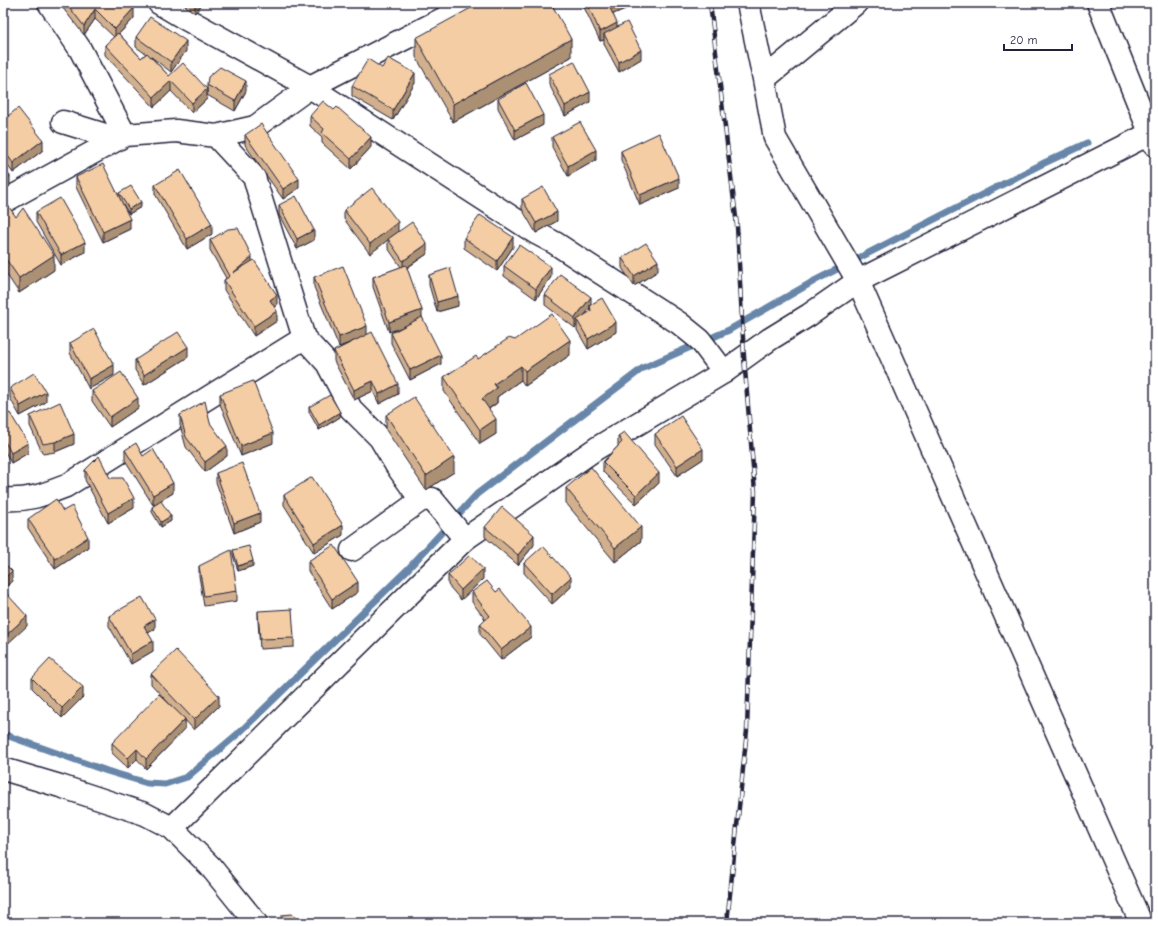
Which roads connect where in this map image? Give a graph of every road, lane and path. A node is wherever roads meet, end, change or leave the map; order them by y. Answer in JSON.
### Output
{"nodes":[{"id":1,"x":49,"y":3,"type":"edge"},
{"id":2,"x":159,"y":3,"type":"edge"},
{"id":3,"x":474,"y":3,"type":"edge"},
{"id":4,"x":748,"y":3,"type":"edge"},
{"id":5,"x":856,"y":3,"type":"edge"},
{"id":6,"x":1098,"y":3,"type":"edge"},
{"id":7,"x":764,"y":79,"type":"junction"},
{"id":8,"x":310,"y":87,"type":"junction"},
{"id":9,"x":63,"y":122,"type":"dead end"},
{"id":10,"x":216,"y":136,"type":"junction"},
{"id":11,"x":1153,"y":136,"type":"edge"},
{"id":12,"x":122,"y":137,"type":"junction"},
{"id":13,"x":3,"y":202,"type":"edge"},
{"id":14,"x":858,"y":281,"type":"junction"},
{"id":15,"x":304,"y":338,"type":"junction"},
{"id":16,"x":724,"y":372,"type":"junction"},
{"id":17,"x":3,"y":499,"type":"edge"},
{"id":18,"x":421,"y":500,"type":"junction"},
{"id":19,"x":465,"y":539,"type":"junction"},
{"id":20,"x":352,"y":550,"type":"dead end"},
{"id":21,"x":3,"y":769,"type":"edge"},
{"id":22,"x":172,"y":828,"type":"junction"},
{"id":23,"x":256,"y":923,"type":"edge"},
{"id":24,"x":1141,"y":923,"type":"edge"}],
"edges":[{"from":1,"to":12,"type":"street"},
{"from":2,"to":8,"type":"street"},
{"from":3,"to":8,"type":"street"},
{"from":4,"to":7,"type":"street"},
{"from":5,"to":7,"type":"street"},
{"from":6,"to":11,"type":"street"},
{"from":7,"to":14,"type":"street"},
{"from":8,"to":10,"type":"street"},
{"from":8,"to":16,"type":"street"},
{"from":9,"to":12,"type":"street"},
{"from":10,"to":12,"type":"street"},
{"from":10,"to":15,"type":"street"},
{"from":11,"to":14,"type":"street"},
{"from":12,"to":13,"type":"street"},
{"from":14,"to":16,"type":"street"},
{"from":14,"to":24,"type":"street"},
{"from":15,"to":17,"type":"street"},
{"from":15,"to":18,"type":"street"},
{"from":16,"to":19,"type":"street"},
{"from":18,"to":19,"type":"street"},
{"from":18,"to":20,"type":"street"},
{"from":19,"to":22,"type":"street"},
{"from":21,"to":22,"type":"street"},
{"from":22,"to":23,"type":"street"}]}
